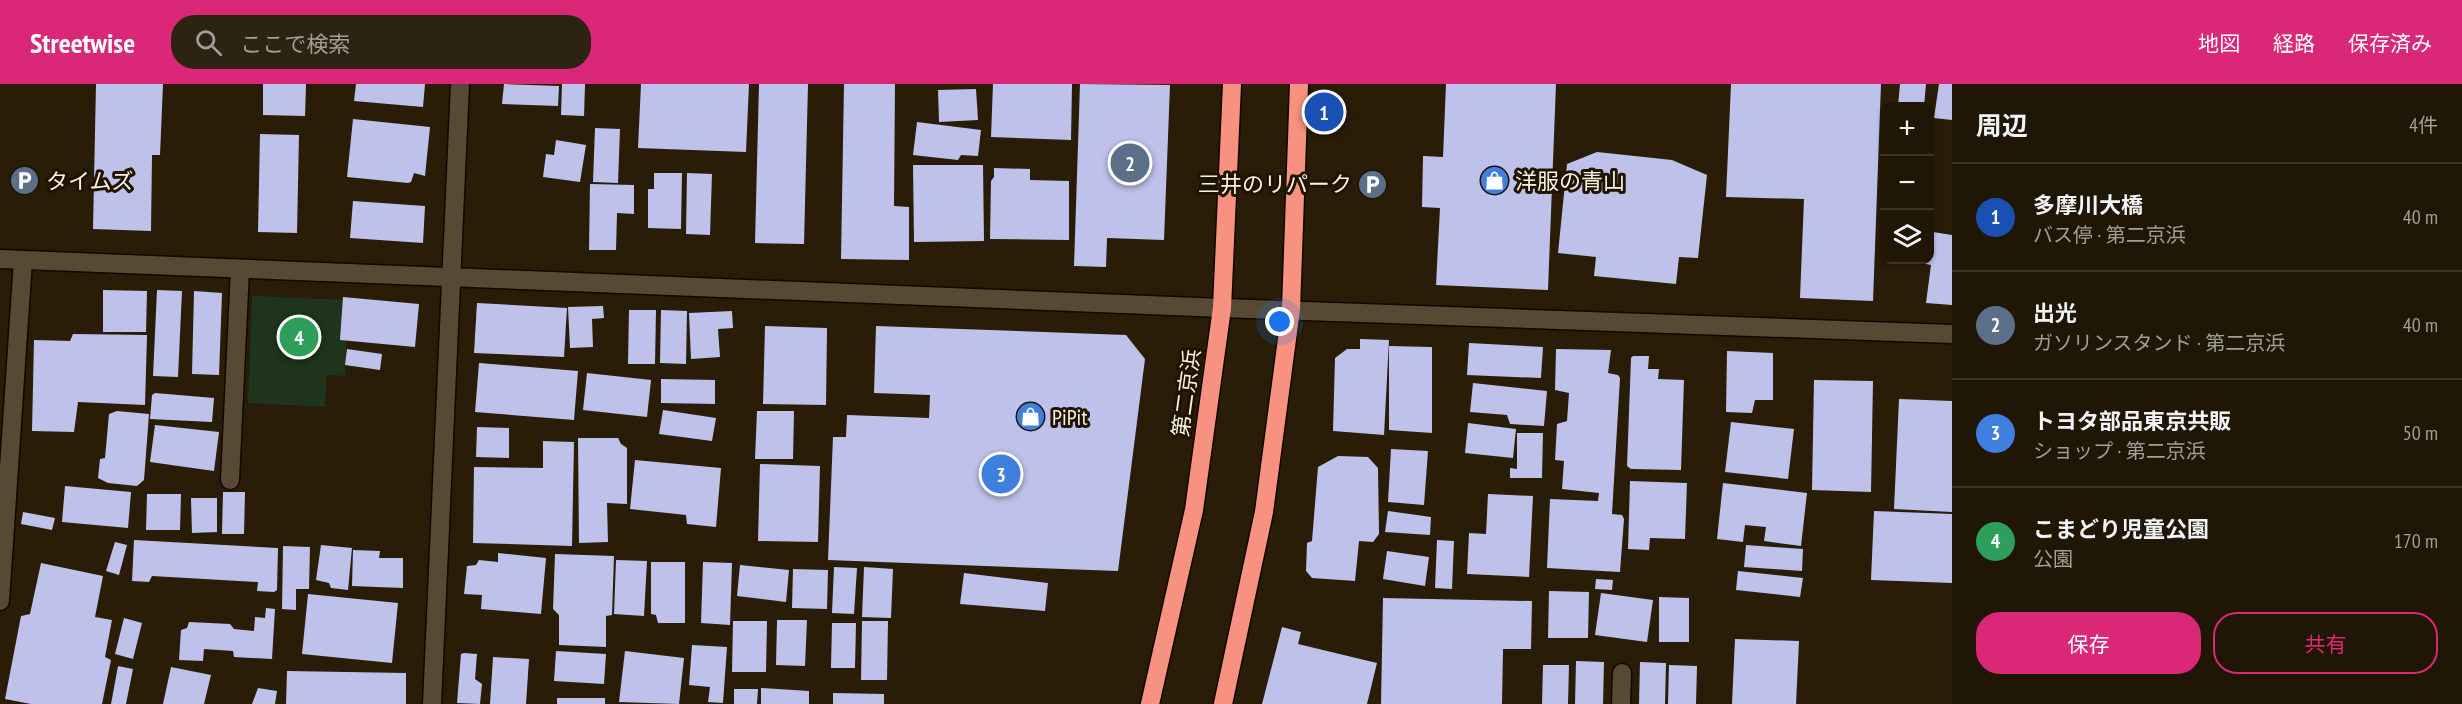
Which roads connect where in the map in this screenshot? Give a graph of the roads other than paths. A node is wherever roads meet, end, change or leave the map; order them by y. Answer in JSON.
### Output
{"nodes":[{"id":1,"x":460,"y":84,"type":"edge"},
{"id":2,"x":1232,"y":84,"type":"edge"},
{"id":3,"x":1299,"y":84,"type":"edge"},
{"id":4,"x":0,"y":259,"type":"edge"},
{"id":5,"x":23,"y":260,"type":"junction"},
{"id":6,"x":240,"y":269,"type":"junction"},
{"id":7,"x":452,"y":278,"type":"junction"},
{"id":8,"x":1222,"y":308,"type":"junction"},
{"id":9,"x":1291,"y":309,"type":"junction"},
{"id":10,"x":1952,"y":334,"type":"edge"},
{"id":11,"x":230,"y":480,"type":"dead end"},
{"id":12,"x":0,"y":601,"type":"edge"},
{"id":13,"x":1622,"y":673,"type":"dead end"},
{"id":14,"x":432,"y":704,"type":"edge"},
{"id":15,"x":1150,"y":704,"type":"edge"},
{"id":16,"x":1223,"y":704,"type":"edge"},
{"id":17,"x":1621,"y":704,"type":"edge"}],
"edges":[{"from":1,"to":7,"type":"street"},
{"from":2,"to":8,"type":"highway","name":"第二京浜"},
{"from":3,"to":9,"type":"highway"},
{"from":4,"to":5,"type":"street"},
{"from":5,"to":6,"type":"street"},
{"from":5,"to":12,"type":"street"},
{"from":6,"to":7,"type":"street"},
{"from":6,"to":11,"type":"street"},
{"from":7,"to":8,"type":"street"},
{"from":7,"to":14,"type":"street"},
{"from":8,"to":9,"type":"street"},
{"from":8,"to":15,"type":"highway","name":"第二京浜"},
{"from":9,"to":10,"type":"street"},
{"from":9,"to":16,"type":"highway"},
{"from":13,"to":17,"type":"street"}]}
